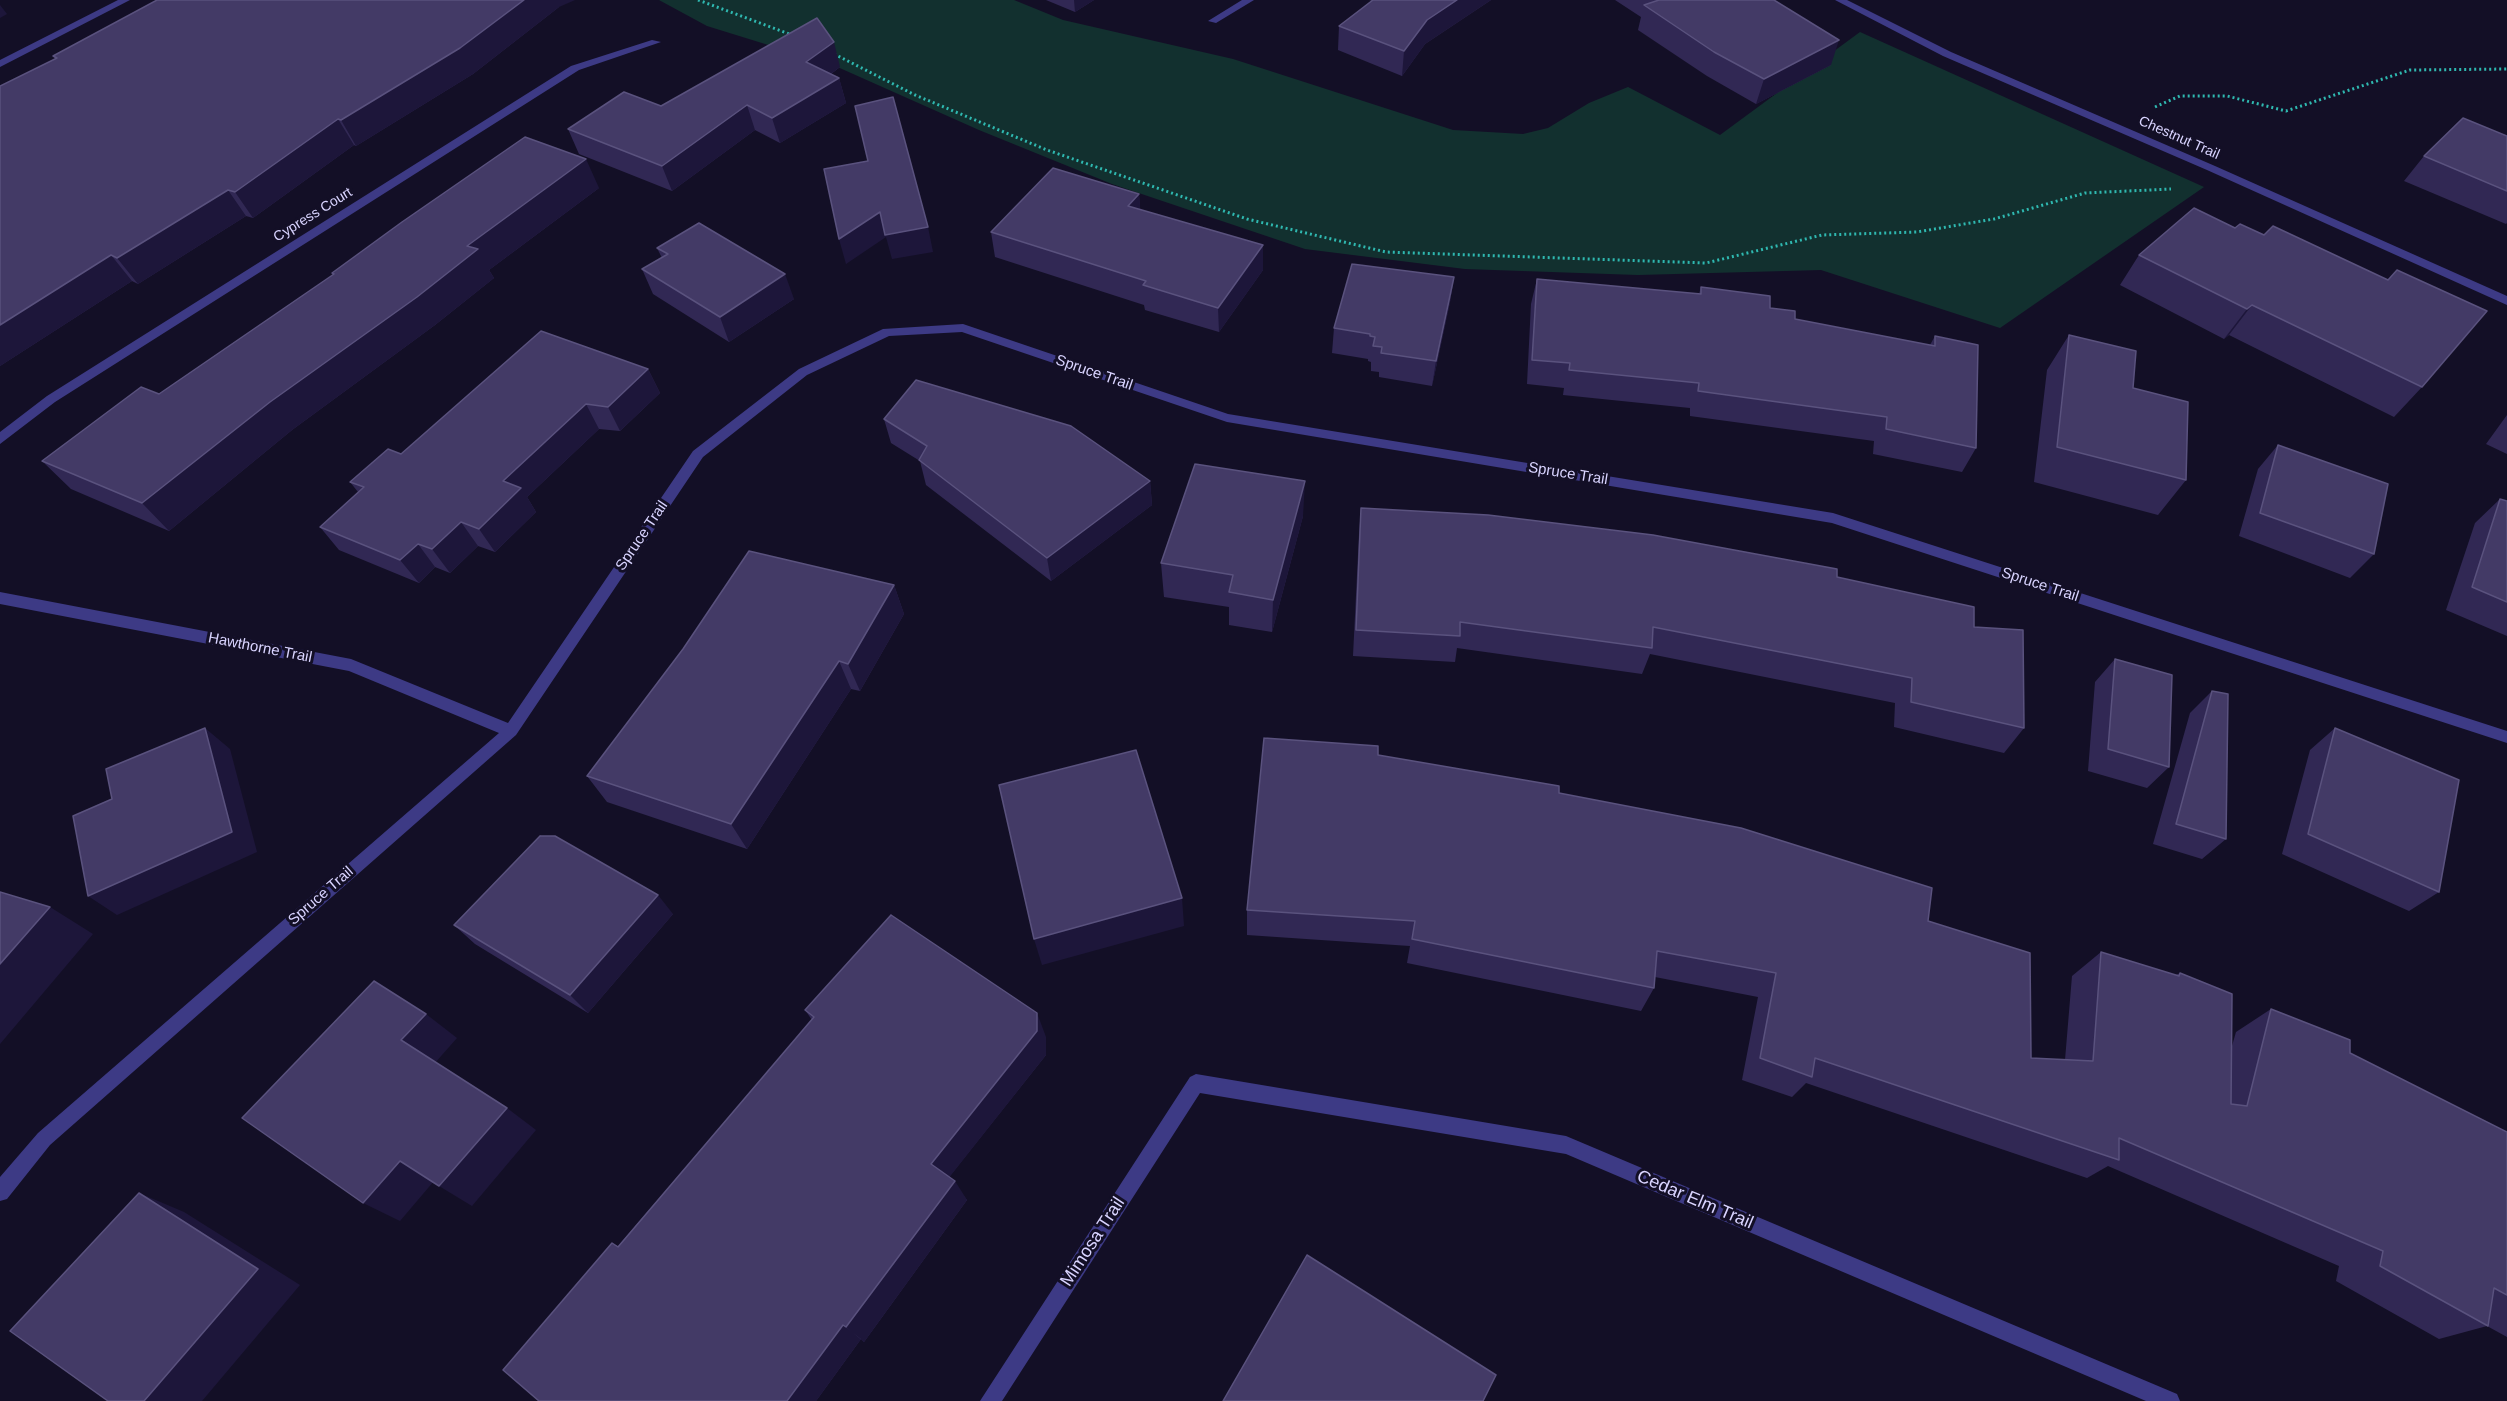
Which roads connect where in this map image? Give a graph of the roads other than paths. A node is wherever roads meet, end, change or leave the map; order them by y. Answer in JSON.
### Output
{"nodes":[{"id":1,"x":125,"y":0,"type":"edge"},
{"id":2,"x":1248,"y":0,"type":"edge"},
{"id":3,"x":1840,"y":0,"type":"edge"},
{"id":4,"x":1213,"y":21,"type":"dead end"},
{"id":5,"x":656,"y":42,"type":"dead end"},
{"id":6,"x":0,"y":64,"type":"edge"},
{"id":7,"x":2507,"y":301,"type":"edge"},
{"id":8,"x":0,"y":439,"type":"edge"},
{"id":9,"x":0,"y":598,"type":"edge"},
{"id":10,"x":511,"y":730,"type":"junction"},
{"id":11,"x":2507,"y":737,"type":"edge"},
{"id":12,"x":1196,"y":1083,"type":"joint"},
{"id":13,"x":0,"y":1192,"type":"edge"},
{"id":14,"x":990,"y":1401,"type":"edge"},
{"id":15,"x":2170,"y":1401,"type":"edge"}],
"edges":[{"from":1,"to":6,"type":"street"},
{"from":2,"to":4,"type":"street"},
{"from":3,"to":7,"type":"street","name":"Chestnut Trail"},
{"from":5,"to":8,"type":"street","name":"Cypress Court"},
{"from":9,"to":10,"type":"street","name":"Hawthorne Trail"},
{"from":10,"to":11,"type":"street","name":"Spruce Trail"},
{"from":10,"to":13,"type":"street","name":"Spruce Trail"},
{"from":12,"to":14,"type":"street","name":"Mimosa Trail"},
{"from":12,"to":15,"type":"street","name":"Cedar Elm Trail"}]}
